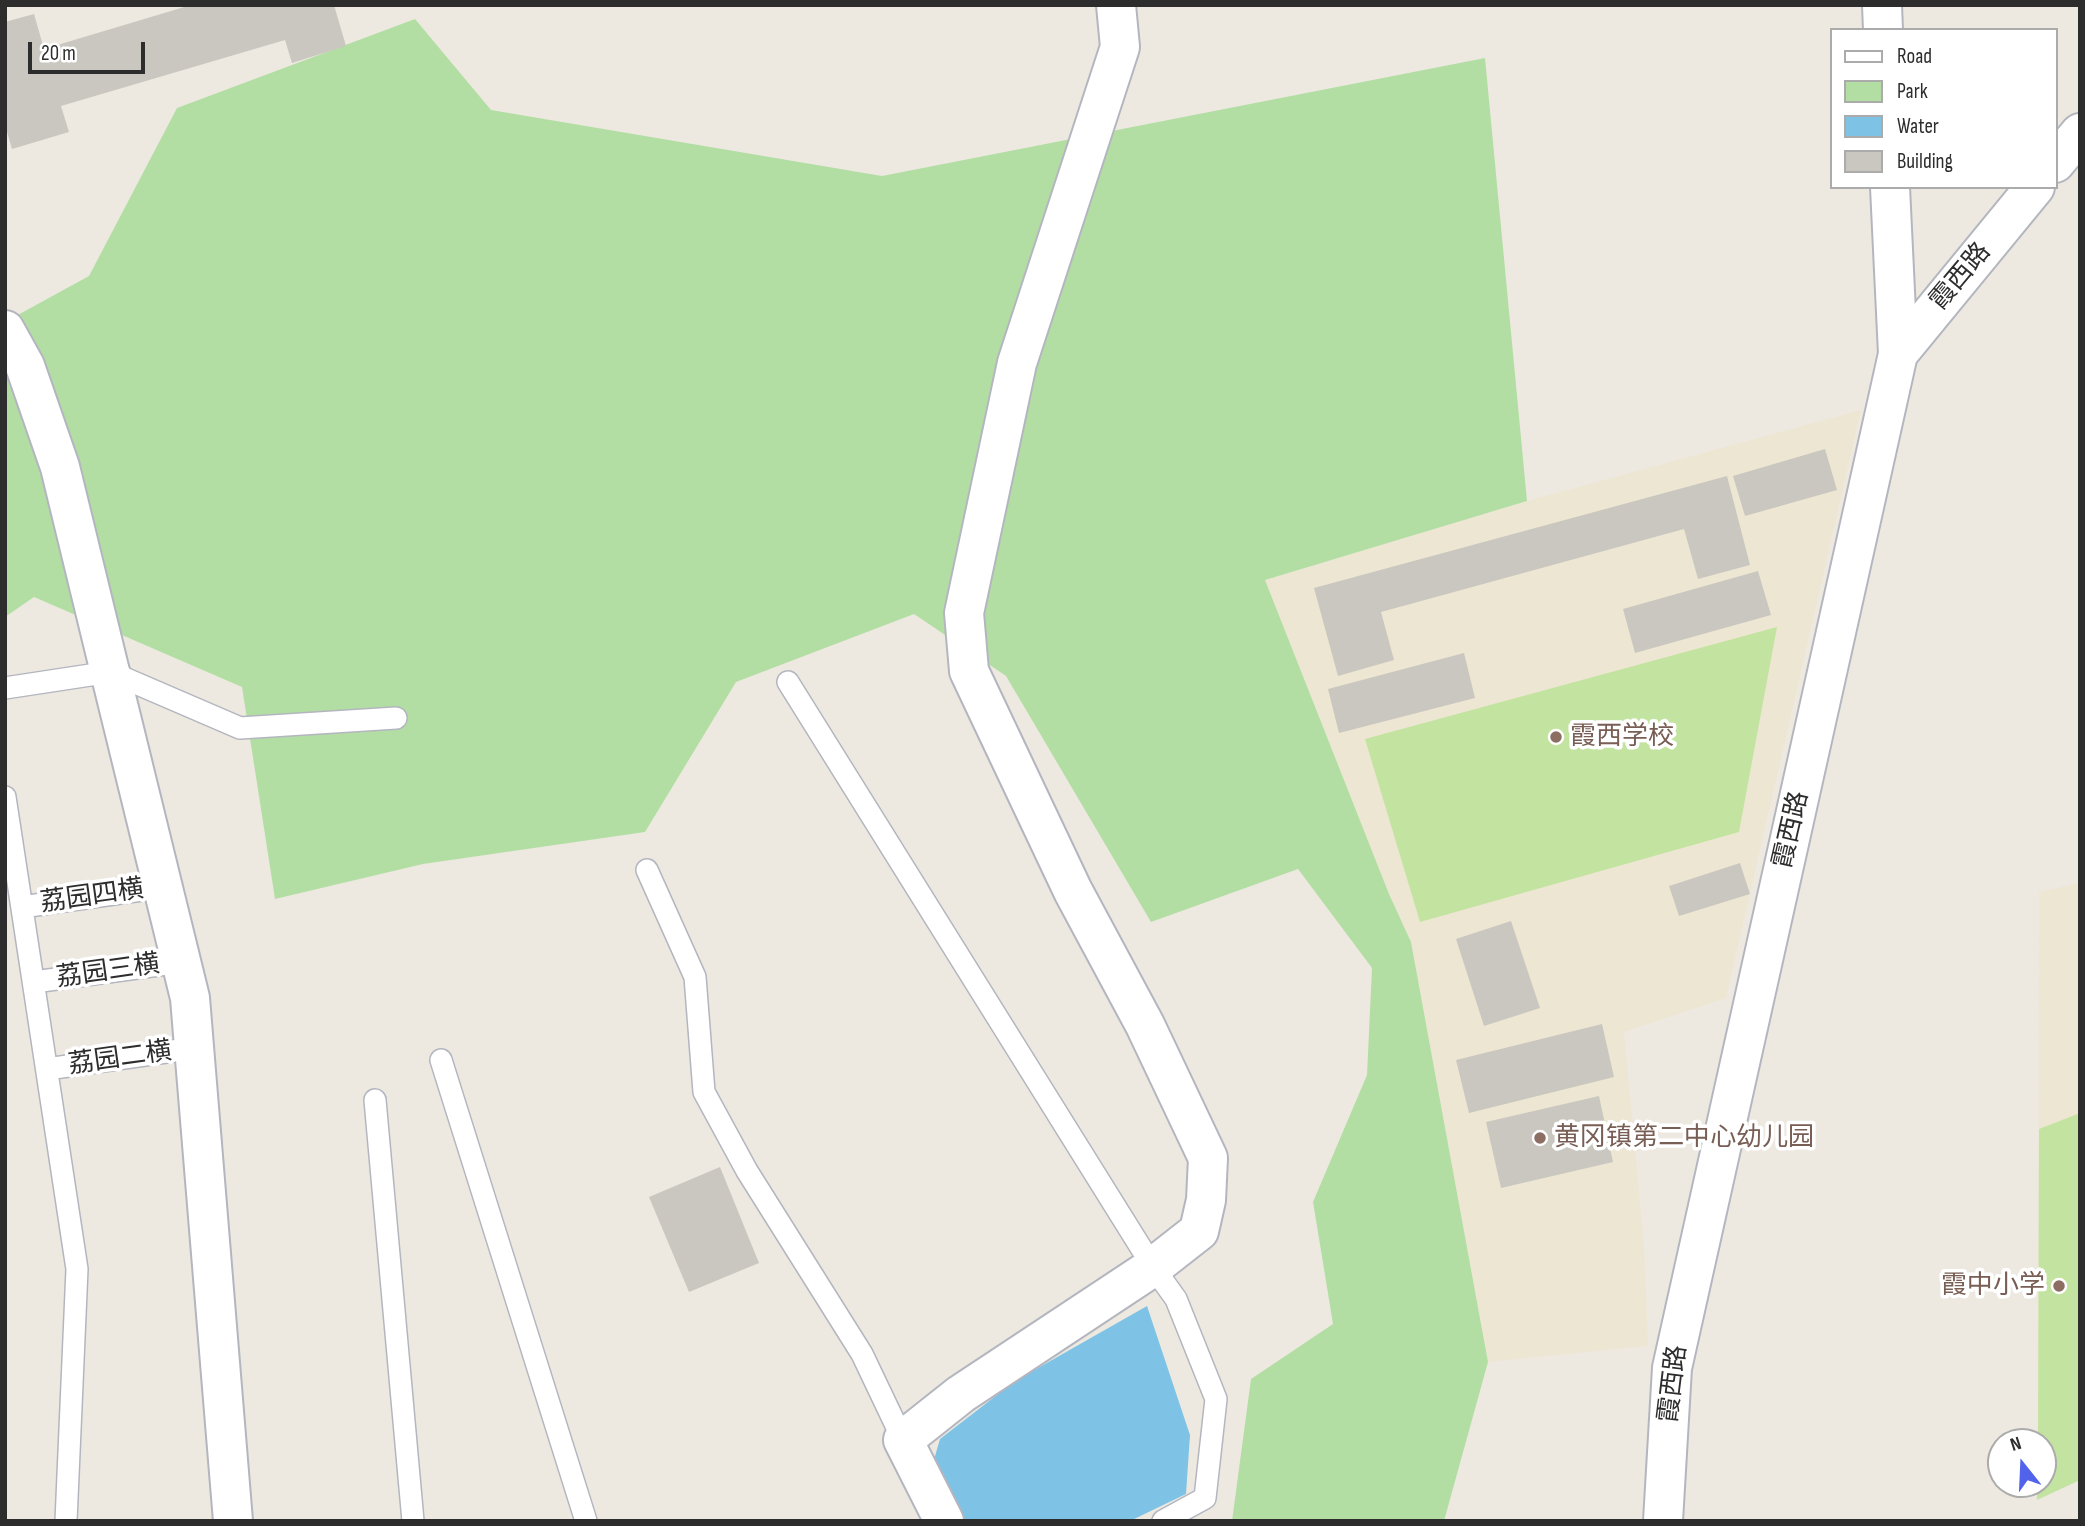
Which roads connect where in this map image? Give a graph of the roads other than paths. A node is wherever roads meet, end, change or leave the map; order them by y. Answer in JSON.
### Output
{"nodes":[{"id":1,"x":1116,"y":5,"type":"edge"},
{"id":2,"x":1882,"y":5,"type":"edge"},
{"id":3,"x":1883,"y":28,"type":"edge"},
{"id":4,"x":2080,"y":133,"type":"edge"},
{"id":5,"x":2057,"y":161,"type":"edge"},
{"id":6,"x":1891,"y":189,"type":"edge"},
{"id":7,"x":2033,"y":189,"type":"edge"},
{"id":8,"x":5,"y":330,"type":"edge"},
{"id":9,"x":1898,"y":354,"type":"junction"},
{"id":10,"x":110,"y":672,"type":"junction"},
{"id":11,"x":788,"y":682,"type":"dead end"},
{"id":12,"x":5,"y":688,"type":"edge"},
{"id":13,"x":396,"y":718,"type":"dead end"},
{"id":14,"x":5,"y":796,"type":"edge"},
{"id":15,"x":647,"y":870,"type":"dead end"},
{"id":16,"x":163,"y":887,"type":"junction"},
{"id":17,"x":22,"y":907,"type":"junction"},
{"id":18,"x":181,"y":962,"type":"junction"},
{"id":19,"x":34,"y":982,"type":"junction"},
{"id":20,"x":194,"y":1048,"type":"junction"},
{"id":21,"x":441,"y":1060,"type":"dead end"},
{"id":22,"x":47,"y":1069,"type":"junction"},
{"id":23,"x":375,"y":1100,"type":"dead end"},
{"id":24,"x":1153,"y":1266,"type":"junction"},
{"id":25,"x":903,"y":1440,"type":"junction"},
{"id":26,"x":66,"y":1521,"type":"edge"},
{"id":27,"x":233,"y":1521,"type":"edge"},
{"id":28,"x":413,"y":1521,"type":"edge"},
{"id":29,"x":586,"y":1521,"type":"edge"},
{"id":30,"x":944,"y":1521,"type":"edge"},
{"id":31,"x":1163,"y":1521,"type":"edge"},
{"id":32,"x":1663,"y":1521,"type":"edge"}],
"edges":[{"from":1,"to":24,"type":"street"},
{"from":2,"to":3,"type":"street"},
{"from":4,"to":5,"type":"street"},
{"from":6,"to":9,"type":"street"},
{"from":7,"to":9,"type":"street","name":"霞西路"},
{"from":8,"to":10,"type":"street"},
{"from":9,"to":32,"type":"street","name":"霞西路"},
{"from":10,"to":12,"type":"lane"},
{"from":10,"to":13,"type":"lane"},
{"from":10,"to":16,"type":"street"},
{"from":11,"to":24,"type":"lane"},
{"from":14,"to":17,"type":"lane"},
{"from":15,"to":25,"type":"lane"},
{"from":16,"to":17,"type":"lane","name":"荔园四横"},
{"from":16,"to":18,"type":"street"},
{"from":17,"to":19,"type":"lane"},
{"from":18,"to":19,"type":"lane","name":"荔园三横"},
{"from":18,"to":20,"type":"street"},
{"from":19,"to":22,"type":"lane"},
{"from":20,"to":22,"type":"lane","name":"荔园二横"},
{"from":20,"to":27,"type":"street"},
{"from":21,"to":29,"type":"lane"},
{"from":22,"to":26,"type":"lane"},
{"from":23,"to":28,"type":"lane"},
{"from":24,"to":25,"type":"street"},
{"from":24,"to":31,"type":"lane"},
{"from":25,"to":30,"type":"street"}]}
